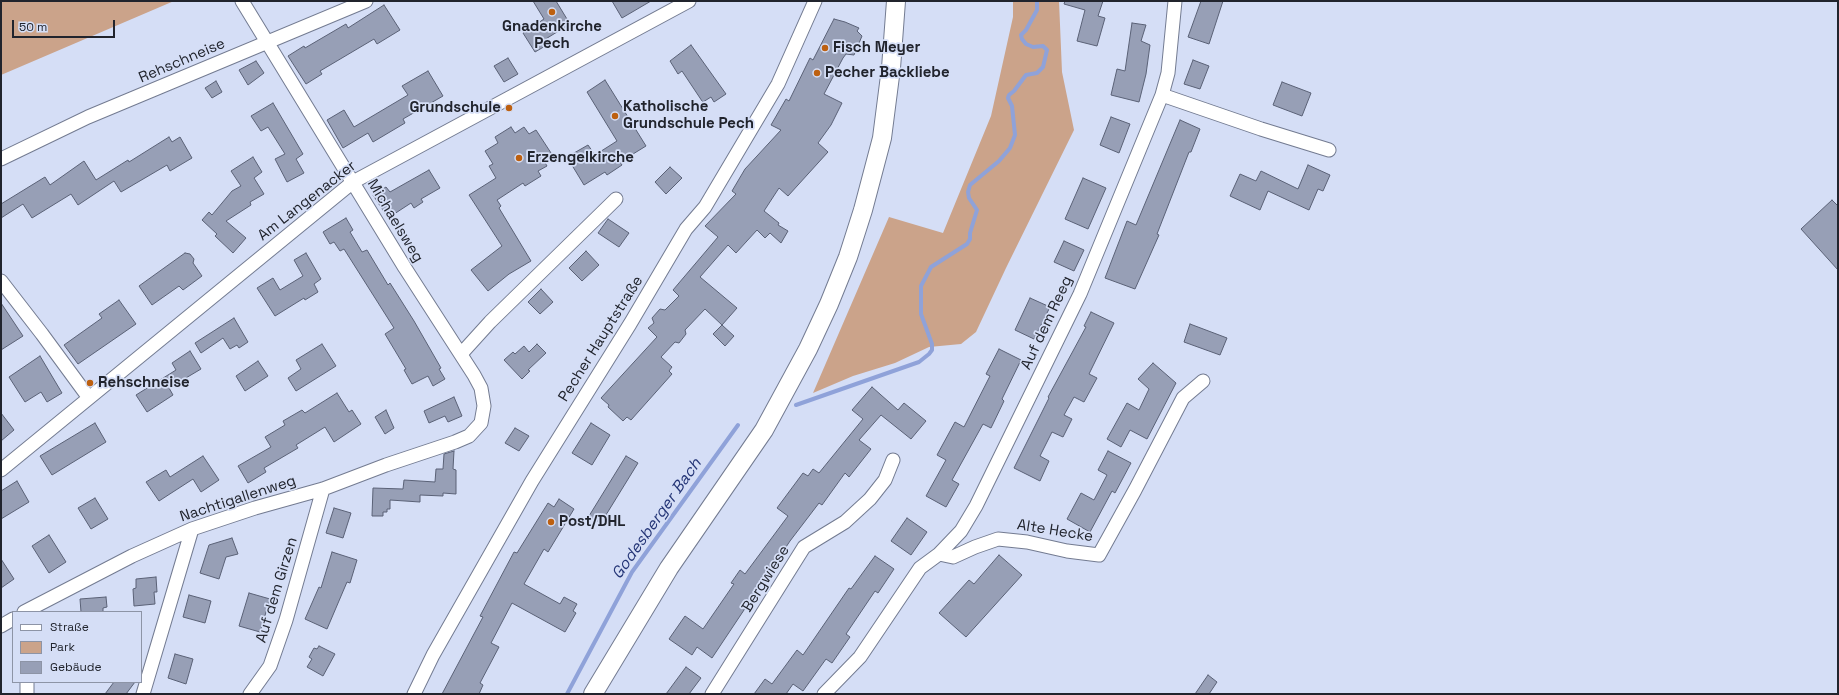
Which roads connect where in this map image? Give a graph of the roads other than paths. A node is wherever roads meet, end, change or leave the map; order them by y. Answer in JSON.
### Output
{"nodes":[{"id":1,"x":242,"y":1,"type":"edge"},
{"id":2,"x":366,"y":1,"type":"edge"},
{"id":3,"x":689,"y":1,"type":"edge"},
{"id":4,"x":815,"y":1,"type":"edge"},
{"id":5,"x":896,"y":1,"type":"edge"},
{"id":6,"x":1175,"y":1,"type":"edge"},
{"id":7,"x":267,"y":43,"type":"junction"},
{"id":8,"x":1162,"y":95,"type":"junction"},
{"id":9,"x":1329,"y":150,"type":"dead end"},
{"id":10,"x":1,"y":159,"type":"edge"},
{"id":11,"x":353,"y":182,"type":"junction"},
{"id":12,"x":616,"y":199,"type":"dead end"},
{"id":13,"x":1,"y":281,"type":"edge"},
{"id":14,"x":461,"y":354,"type":"junction"},
{"id":15,"x":1203,"y":381,"type":"dead end"},
{"id":16,"x":89,"y":398,"type":"junction"},
{"id":17,"x":469,"y":436,"type":"joint"},
{"id":18,"x":893,"y":460,"type":"dead end"},
{"id":19,"x":1,"y":470,"type":"edge"},
{"id":20,"x":323,"y":489,"type":"junction"},
{"id":21,"x":192,"y":530,"type":"junction"},
{"id":22,"x":940,"y":554,"type":"junction"},
{"id":23,"x":26,"y":611,"type":"edge"},
{"id":24,"x":12,"y":620,"type":"edge"},
{"id":25,"x":1,"y":626,"type":"edge"},
{"id":26,"x":27,"y":683,"type":"edge"},
{"id":27,"x":27,"y":694,"type":"edge"},
{"id":28,"x":144,"y":694,"type":"edge"},
{"id":29,"x":250,"y":694,"type":"edge"},
{"id":30,"x":414,"y":694,"type":"edge"},
{"id":31,"x":593,"y":694,"type":"edge"},
{"id":32,"x":712,"y":694,"type":"edge"},
{"id":33,"x":824,"y":694,"type":"edge"}],
"edges":[{"from":1,"to":7,"type":"street","name":"Michaelsweg"},
{"from":2,"to":7,"type":"street","name":"Rehschneise"},
{"from":3,"to":11,"type":"street","name":"Am Langenacker"},
{"from":4,"to":30,"type":"street","name":"Pecher Hauptstraße"},
{"from":5,"to":31,"type":"main road"},
{"from":6,"to":8,"type":"street","name":"Auf dem Reeg"},
{"from":7,"to":10,"type":"street","name":"Rehschneise"},
{"from":7,"to":11,"type":"street","name":"Michaelsweg"},
{"from":8,"to":9,"type":"street"},
{"from":8,"to":22,"type":"street","name":"Auf dem Reeg"},
{"from":11,"to":14,"type":"street","name":"Michaelsweg"},
{"from":11,"to":16,"type":"street","name":"Am Langenacker"},
{"from":12,"to":14,"type":"street"},
{"from":13,"to":16,"type":"street"},
{"from":14,"to":17,"type":"street","name":"Michaelsweg"},
{"from":15,"to":22,"type":"street","name":"Alte Hecke"},
{"from":16,"to":19,"type":"street","name":"Am Langenacker"},
{"from":17,"to":20,"type":"street","name":"Nachtigallenweg"},
{"from":18,"to":32,"type":"street","name":"Bergwiese"},
{"from":20,"to":21,"type":"street","name":"Nachtigallenweg"},
{"from":20,"to":29,"type":"street","name":"Auf dem Girzen"},
{"from":21,"to":23,"type":"street","name":"Nachtigallenweg"},
{"from":21,"to":28,"type":"street"},
{"from":22,"to":33,"type":"street"},
{"from":24,"to":25,"type":"street"},
{"from":26,"to":27,"type":"street"}]}
